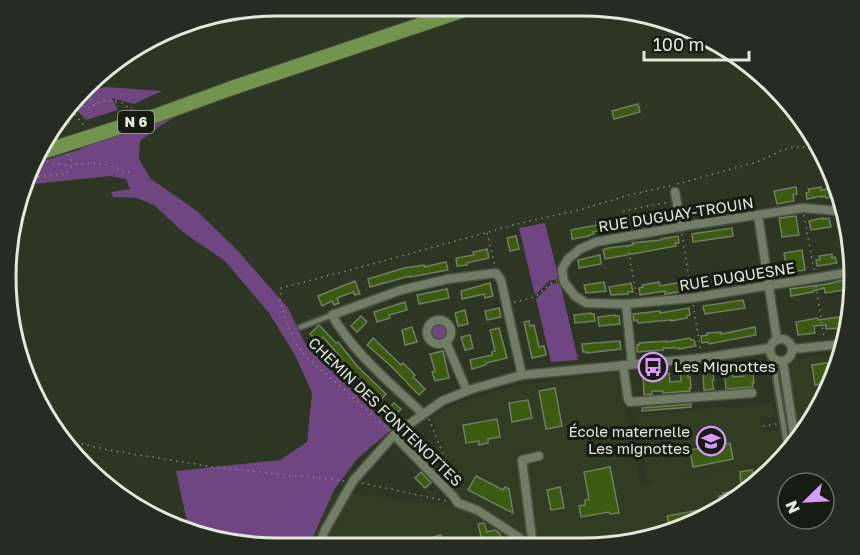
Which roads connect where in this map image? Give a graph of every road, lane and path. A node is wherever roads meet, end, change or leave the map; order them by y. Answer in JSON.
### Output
{"nodes":[{"id":1,"x":446,"y":16,"type":"edge"},
{"id":2,"x":232,"y":88,"type":"junction"},
{"id":3,"x":104,"y":96,"type":"dead end"},
{"id":4,"x":116,"y":96,"type":"dead end"},
{"id":5,"x":91,"y":99,"type":"dead end"},
{"id":6,"x":105,"y":100,"type":"junction"},
{"id":7,"x":116,"y":102,"type":"junction"},
{"id":8,"x":81,"y":106,"type":"edge"},
{"id":9,"x":94,"y":107,"type":"junction"},
{"id":10,"x":132,"y":110,"type":"dead end"},
{"id":11,"x":75,"y":113,"type":"edge"},
{"id":12,"x":83,"y":125,"type":"dead end"},
{"id":13,"x":55,"y":140,"type":"edge"},
{"id":14,"x":810,"y":149,"type":"edge"},
{"id":15,"x":66,"y":150,"type":"dead end"},
{"id":16,"x":48,"y":153,"type":"edge"},
{"id":17,"x":45,"y":158,"type":"edge"},
{"id":18,"x":73,"y":165,"type":"junction"},
{"id":19,"x":132,"y":172,"type":"dead end"},
{"id":20,"x":36,"y":177,"type":"edge"},
{"id":21,"x":676,"y":197,"type":"joint"},
{"id":22,"x":623,"y":211,"type":"dead end"},
{"id":23,"x":835,"y":211,"type":"edge"},
{"id":24,"x":758,"y":215,"type":"junction"},
{"id":25,"x":681,"y":227,"type":"junction"},
{"id":26,"x":487,"y":232,"type":"junction"},
{"id":27,"x":626,"y":236,"type":"junction"},
{"id":28,"x":496,"y":273,"type":"junction"},
{"id":29,"x":844,"y":273,"type":"edge"},
{"id":30,"x":564,"y":279,"type":"junction"},
{"id":31,"x":769,"y":285,"type":"junction"},
{"id":32,"x":506,"y":303,"type":"junction"},
{"id":33,"x":626,"y":304,"type":"junction"},
{"id":34,"x":638,"y":304,"type":"junction"},
{"id":35,"x":332,"y":315,"type":"junction"},
{"id":36,"x":301,"y":327,"type":"dead end"},
{"id":37,"x":777,"y":340,"type":"junction"},
{"id":38,"x":446,"y":342,"type":"dead end"},
{"id":39,"x":835,"y":345,"type":"edge"},
{"id":40,"x":770,"y":348,"type":"junction"},
{"id":41,"x":793,"y":349,"type":"junction"},
{"id":42,"x":779,"y":361,"type":"junction"},
{"id":43,"x":627,"y":365,"type":"junction"},
{"id":44,"x":522,"y":375,"type":"junction"},
{"id":45,"x":467,"y":391,"type":"junction"},
{"id":46,"x":752,"y":393,"type":"dead end"},
{"id":47,"x":425,"y":413,"type":"junction"},
{"id":48,"x":787,"y":422,"type":"junction"},
{"id":49,"x":763,"y":426,"type":"dead end"},
{"id":50,"x":792,"y":434,"type":"edge"},
{"id":51,"x":394,"y":435,"type":"junction"},
{"id":52,"x":788,"y":438,"type":"edge"},
{"id":53,"x":75,"y":442,"type":"edge"},
{"id":54,"x":539,"y":456,"type":"dead end"},
{"id":55,"x":353,"y":481,"type":"junction"},
{"id":56,"x":461,"y":504,"type":"junction"},
{"id":57,"x":322,"y":538,"type":"edge"},
{"id":58,"x":519,"y":538,"type":"edge"},
{"id":59,"x":532,"y":538,"type":"edge"}],
"edges":[{"from":1,"to":2,"type":"main road","number":"N 6"},
{"from":2,"to":13,"type":"main road","number":"N 6"},
{"from":2,"to":16,"type":"main road","number":"N 6"},
{"from":3,"to":6,"type":"path"},
{"from":4,"to":7,"type":"path"},
{"from":5,"to":9,"type":"path"},
{"from":6,"to":7,"type":"path"},
{"from":6,"to":9,"type":"path"},
{"from":7,"to":10,"type":"path"},
{"from":8,"to":9,"type":"path"},
{"from":11,"to":12,"type":"path"},
{"from":14,"to":26,"type":"path"},
{"from":15,"to":18,"type":"path"},
{"from":17,"to":18,"type":"path"},
{"from":18,"to":19,"type":"path"},
{"from":18,"to":20,"type":"path"},
{"from":21,"to":22,"type":"path"},
{"from":21,"to":25,"type":"street"},
{"from":23,"to":24,"type":"street","name":"RUE DUGUAY-TROUIN"},
{"from":24,"to":25,"type":"street","name":"RUE DUGUAY-TROUIN"},
{"from":24,"to":31,"type":"street"},
{"from":25,"to":27,"type":"street","name":"RUE DUGUAY-TROUIN"},
{"from":26,"to":28,"type":"path"},
{"from":26,"to":51,"type":"path","name":"CHEMIN DES FONTENOTTES"},
{"from":27,"to":30,"type":"street","name":"RUE DUGUAY-TROUIN"},
{"from":27,"to":34,"type":"path"},
{"from":28,"to":32,"type":"street"},
{"from":28,"to":35,"type":"street"},
{"from":29,"to":31,"type":"street","name":"RUE DUQUESNE"},
{"from":30,"to":32,"type":"path"},
{"from":30,"to":33,"type":"street"},
{"from":31,"to":34,"type":"street","name":"RUE DUQUESNE"},
{"from":31,"to":37,"type":"street"},
{"from":32,"to":44,"type":"street"},
{"from":33,"to":34,"type":"street","name":"RUE DUQUESNE"},
{"from":33,"to":43,"type":"street"},
{"from":35,"to":36,"type":"lane"},
{"from":35,"to":47,"type":"street"},
{"from":37,"to":40,"type":"street"},
{"from":37,"to":41,"type":"street"},
{"from":38,"to":45,"type":"street"},
{"from":39,"to":41,"type":"street"},
{"from":40,"to":42,"type":"street"},
{"from":40,"to":43,"type":"street"},
{"from":41,"to":42,"type":"street"},
{"from":42,"to":48,"type":"street"},
{"from":43,"to":44,"type":"street"},
{"from":43,"to":46,"type":"street"},
{"from":44,"to":45,"type":"street"},
{"from":45,"to":47,"type":"street"},
{"from":47,"to":51,"type":"street"},
{"from":47,"to":56,"type":"path"},
{"from":48,"to":49,"type":"path"},
{"from":48,"to":50,"type":"street"},
{"from":48,"to":52,"type":"lane"},
{"from":51,"to":55,"type":"street"},
{"from":51,"to":56,"type":"street","name":"CHEMIN DES FONTENOTTES"},
{"from":53,"to":55,"type":"path"},
{"from":54,"to":59,"type":"street"},
{"from":55,"to":56,"type":"path"},
{"from":55,"to":57,"type":"street"},
{"from":56,"to":58,"type":"street","name":"CHEMIN DES FONTENOTTES"}]}
